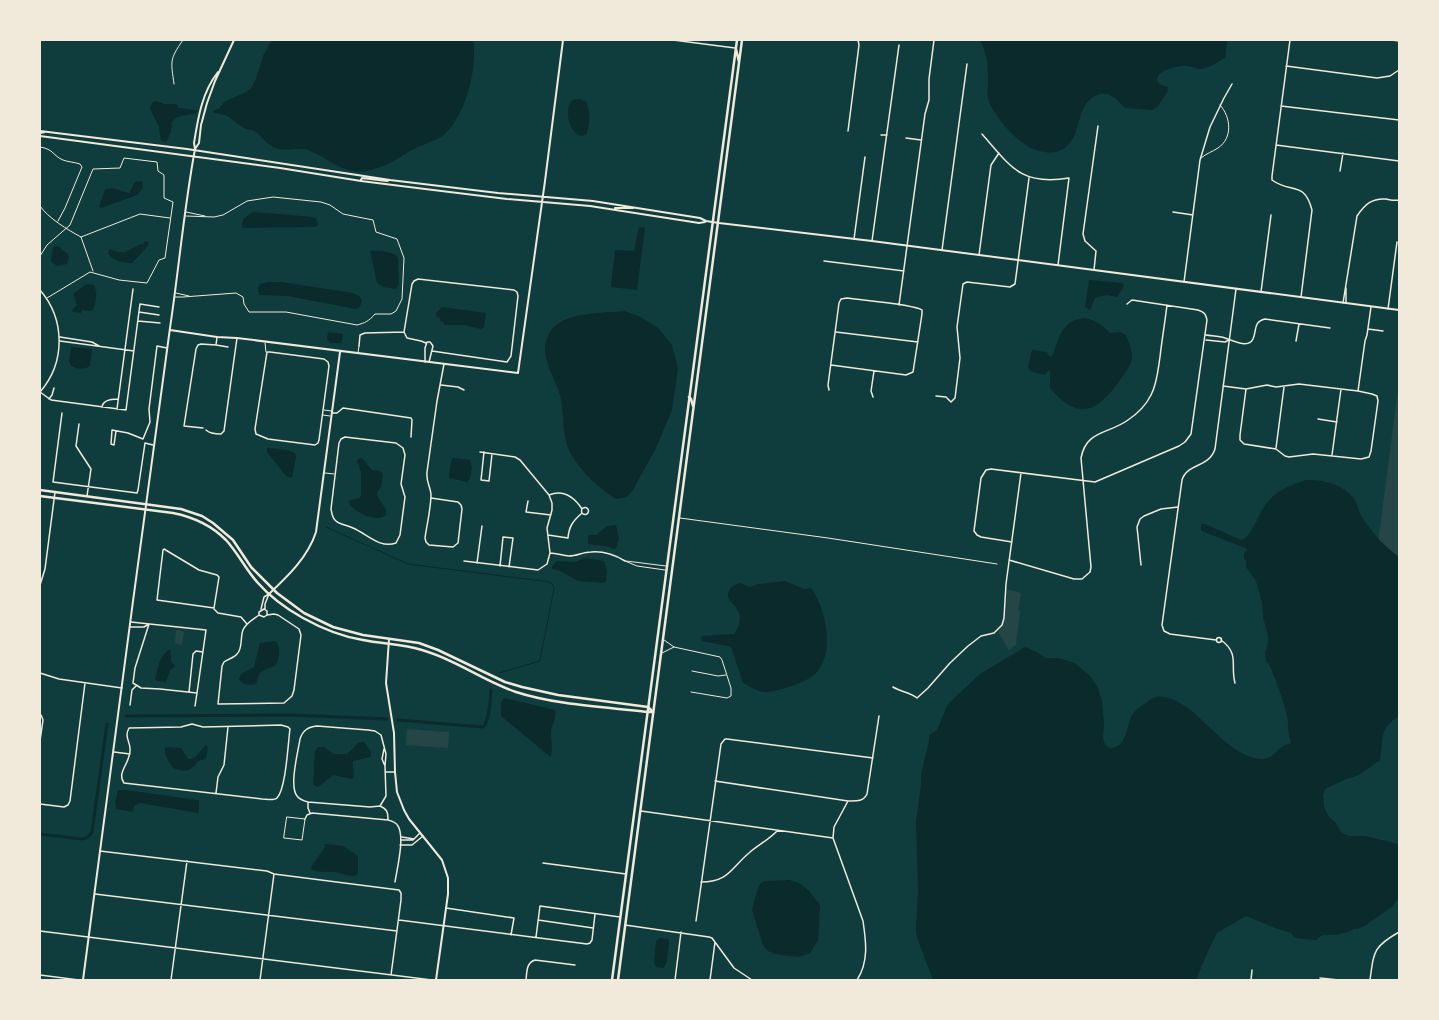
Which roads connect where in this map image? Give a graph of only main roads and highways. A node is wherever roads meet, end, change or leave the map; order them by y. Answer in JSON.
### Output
{"nodes":[{"id":1,"x":737,"y":40,"type":"edge"},
{"id":2,"x":742,"y":40,"type":"edge"},
{"id":3,"x":742,"y":45,"type":"junction"},
{"id":4,"x":736,"y":48,"type":"junction"},
{"id":5,"x":739,"y":66,"type":"junction"},
{"id":6,"x":692,"y":379,"type":"junction"},
{"id":7,"x":696,"y":391,"type":"junction"},
{"id":8,"x":689,"y":397,"type":"junction"},
{"id":9,"x":693,"y":410,"type":"junction"},
{"id":10,"x":40,"y":490,"type":"edge"},
{"id":11,"x":40,"y":496,"type":"edge"},
{"id":12,"x":675,"y":506,"type":"junction"},
{"id":13,"x":679,"y":518,"type":"junction"},
{"id":14,"x":223,"y":530,"type":"junction"},
{"id":15,"x":219,"y":534,"type":"junction"},
{"id":16,"x":667,"y":566,"type":"junction"},
{"id":17,"x":671,"y":578,"type":"junction"},
{"id":18,"x":648,"y":707,"type":"junction"},
{"id":19,"x":647,"y":712,"type":"junction"},
{"id":20,"x":654,"y":712,"type":"junction"},
{"id":21,"x":628,"y":860,"type":"junction"},
{"id":22,"x":633,"y":869,"type":"junction"},
{"id":23,"x":626,"y":874,"type":"junction"},
{"id":24,"x":631,"y":884,"type":"junction"},
{"id":25,"x":612,"y":980,"type":"edge"},
{"id":26,"x":618,"y":980,"type":"edge"}],
"edges":[{"from":1,"to":3,"type":"main road"},
{"from":1,"to":4,"type":"main road"},
{"from":2,"to":3,"type":"main road"},
{"from":3,"to":5,"type":"main road"},
{"from":4,"to":5,"type":"main road"},
{"from":4,"to":6,"type":"main road"},
{"from":5,"to":7,"type":"main road"},
{"from":6,"to":7,"type":"main road"},
{"from":6,"to":8,"type":"main road"},
{"from":7,"to":9,"type":"main road"},
{"from":8,"to":9,"type":"main road"},
{"from":8,"to":12,"type":"main road"},
{"from":9,"to":13,"type":"main road"},
{"from":10,"to":14,"type":"main road"},
{"from":11,"to":15,"type":"main road"},
{"from":12,"to":13,"type":"main road"},
{"from":12,"to":16,"type":"main road"},
{"from":13,"to":17,"type":"main road"},
{"from":14,"to":15,"type":"main road"},
{"from":14,"to":18,"type":"main road"},
{"from":15,"to":19,"type":"main road"},
{"from":16,"to":17,"type":"main road"},
{"from":16,"to":18,"type":"main road"},
{"from":17,"to":20,"type":"main road"},
{"from":18,"to":19,"type":"main road"},
{"from":18,"to":20,"type":"main road"},
{"from":19,"to":20,"type":"main road"},
{"from":19,"to":21,"type":"main road"},
{"from":20,"to":22,"type":"main road"},
{"from":21,"to":22,"type":"main road"},
{"from":21,"to":23,"type":"main road"},
{"from":22,"to":24,"type":"main road"},
{"from":23,"to":24,"type":"main road"},
{"from":23,"to":25,"type":"main road"},
{"from":24,"to":26,"type":"main road"}]}
